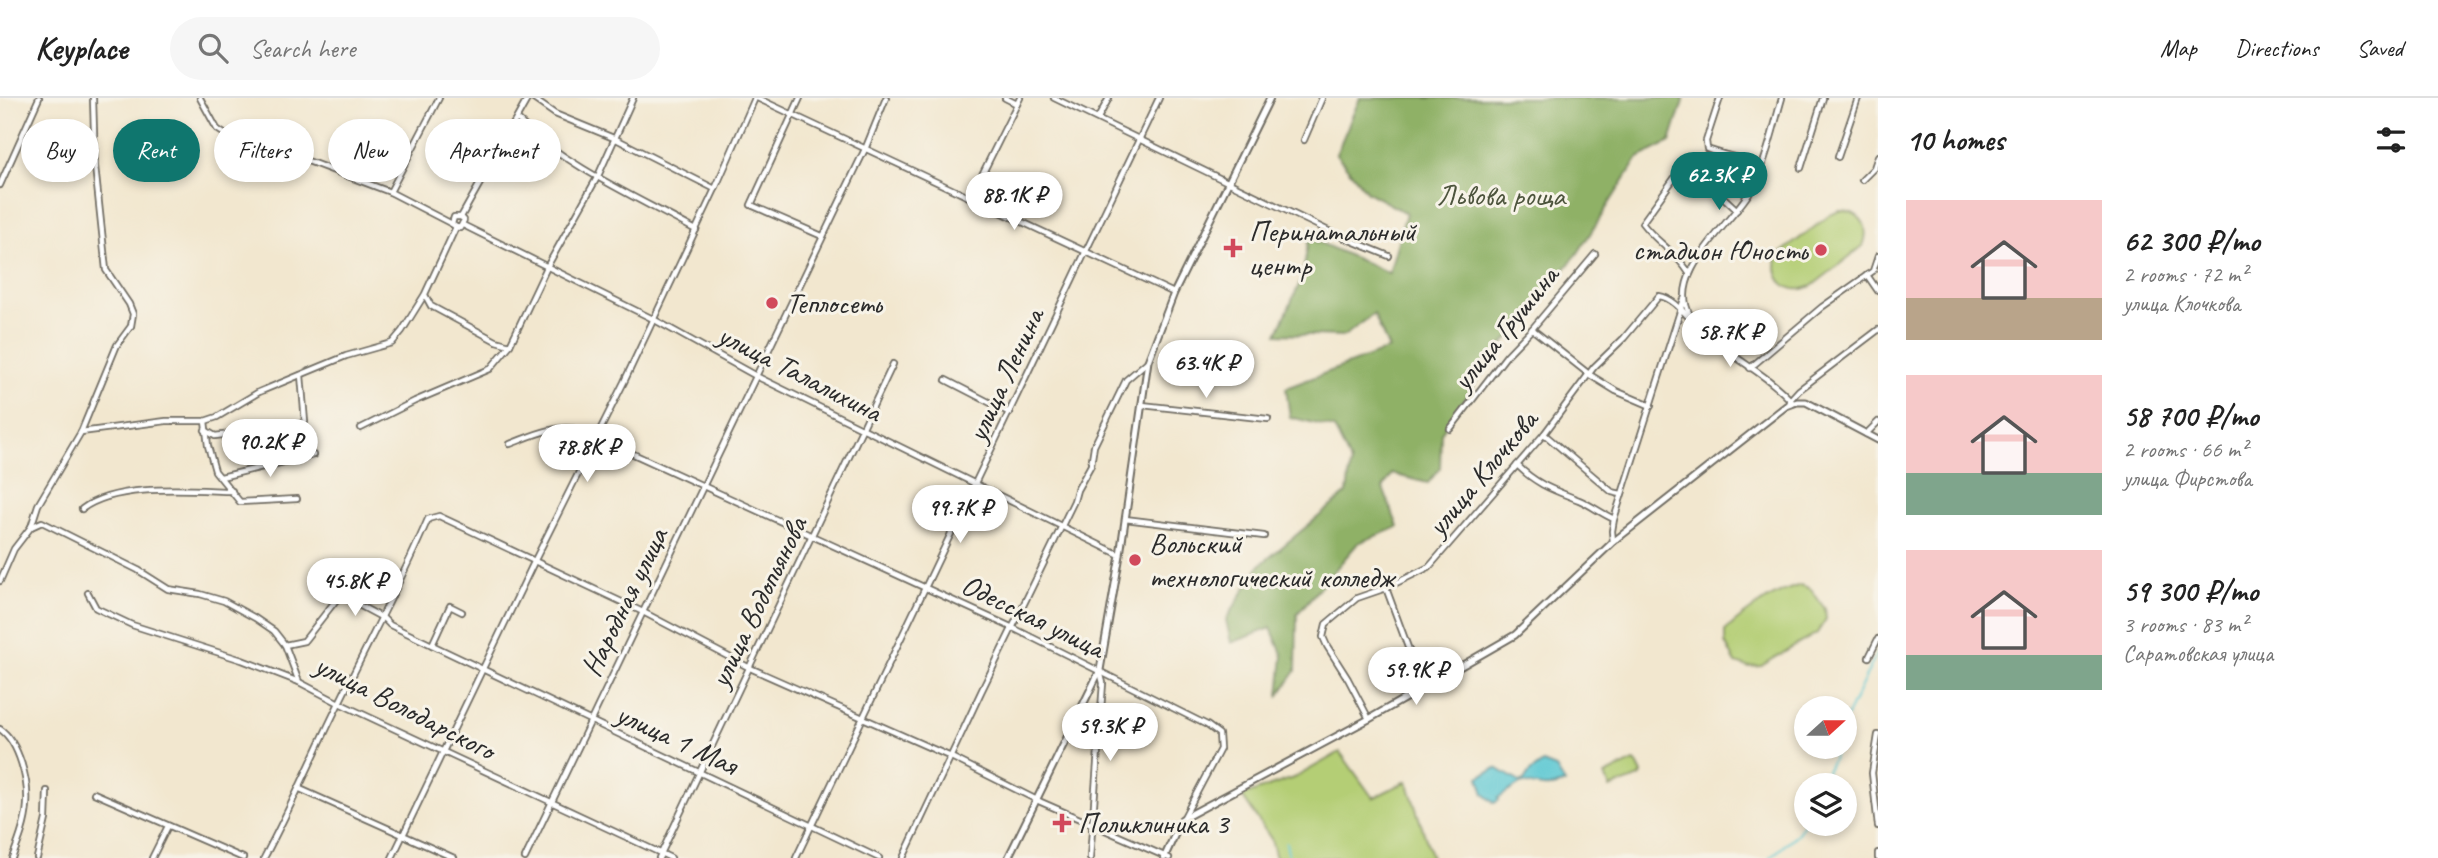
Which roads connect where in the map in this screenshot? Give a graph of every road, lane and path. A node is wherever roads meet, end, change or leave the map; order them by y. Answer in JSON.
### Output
{"nodes":[{"id":1,"x":39,"y":98,"type":"edge"},
{"id":2,"x":93,"y":98,"type":"edge"},
{"id":3,"x":200,"y":98,"type":"edge"},
{"id":4,"x":439,"y":98,"type":"edge"},
{"id":5,"x":530,"y":98,"type":"edge"},
{"id":6,"x":633,"y":98,"type":"edge"},
{"id":7,"x":756,"y":98,"type":"edge"},
{"id":8,"x":800,"y":98,"type":"edge"},
{"id":9,"x":886,"y":98,"type":"edge"},
{"id":10,"x":1005,"y":98,"type":"edge"},
{"id":11,"x":1054,"y":98,"type":"edge"},
{"id":12,"x":1109,"y":98,"type":"edge"},
{"id":13,"x":1159,"y":98,"type":"edge"},
{"id":14,"x":1270,"y":98,"type":"edge"},
{"id":15,"x":1322,"y":98,"type":"edge"},
{"id":16,"x":1720,"y":98,"type":"edge"},
{"id":17,"x":1783,"y":98,"type":"edge"},
{"id":18,"x":1824,"y":98,"type":"edge"},
{"id":19,"x":1858,"y":98,"type":"edge"},
{"id":20,"x":1018,"y":101,"type":"edge"},
{"id":21,"x":792,"y":115,"type":"junction"},
{"id":22,"x":1098,"y":118,"type":"junction"},
{"id":23,"x":517,"y":119,"type":"edge"},
{"id":24,"x":616,"y":139,"type":"junction"},
{"id":25,"x":1140,"y":139,"type":"junction"},
{"id":26,"x":1304,"y":140,"type":"dead end"},
{"id":27,"x":866,"y":147,"type":"junction"},
{"id":28,"x":561,"y":153,"type":"edge"},
{"id":29,"x":1878,"y":156,"type":"edge"},
{"id":30,"x":1838,"y":157,"type":"dead end"},
{"id":31,"x":1762,"y":166,"type":"junction"},
{"id":32,"x":1801,"y":168,"type":"dead end"},
{"id":33,"x":598,"y":176,"type":"junction"},
{"id":34,"x":1862,"y":180,"type":"dead end"},
{"id":35,"x":481,"y":182,"type":"edge"},
{"id":36,"x":1228,"y":182,"type":"junction"},
{"id":37,"x":0,"y":184,"type":"edge"},
{"id":38,"x":715,"y":189,"type":"junction"},
{"id":39,"x":390,"y":192,"type":"junction"},
{"id":40,"x":971,"y":197,"type":"junction"},
{"id":41,"x":1737,"y":210,"type":"junction"},
{"id":42,"x":461,"y":217,"type":"junction"},
{"id":43,"x":463,"y":225,"type":"junction"},
{"id":44,"x":454,"y":226,"type":"junction"},
{"id":45,"x":696,"y":230,"type":"junction"},
{"id":46,"x":822,"y":236,"type":"junction"},
{"id":47,"x":1086,"y":253,"type":"junction"},
{"id":48,"x":1595,"y":254,"type":"dead end"},
{"id":49,"x":1878,"y":256,"type":"edge"},
{"id":50,"x":1388,"y":257,"type":"dead end"},
{"id":51,"x":548,"y":265,"type":"junction"},
{"id":52,"x":1690,"y":273,"type":"junction"},
{"id":53,"x":1867,"y":275,"type":"junction"},
{"id":54,"x":1878,"y":291,"type":"edge"},
{"id":55,"x":1174,"y":293,"type":"junction"},
{"id":56,"x":425,"y":294,"type":"junction"},
{"id":57,"x":1684,"y":299,"type":"junction"},
{"id":58,"x":1680,"y":309,"type":"junction"},
{"id":59,"x":653,"y":319,"type":"junction"},
{"id":60,"x":1692,"y":319,"type":"junction"},
{"id":61,"x":1532,"y":329,"type":"junction"},
{"id":62,"x":1878,"y":330,"type":"edge"},
{"id":63,"x":496,"y":341,"type":"junction"},
{"id":64,"x":510,"y":345,"type":"junction"},
{"id":65,"x":503,"y":355,"type":"junction"},
{"id":66,"x":1148,"y":361,"type":"junction"},
{"id":67,"x":893,"y":365,"type":"dead end"},
{"id":68,"x":1750,"y":368,"type":"junction"},
{"id":69,"x":301,"y":375,"type":"junction"},
{"id":70,"x":1590,"y":375,"type":"junction"},
{"id":71,"x":756,"y":376,"type":"junction"},
{"id":72,"x":946,"y":380,"type":"dead end"},
{"id":73,"x":1791,"y":401,"type":"junction"},
{"id":74,"x":1142,"y":405,"type":"junction"},
{"id":75,"x":1651,"y":406,"type":"junction"},
{"id":76,"x":1010,"y":413,"type":"junction"},
{"id":77,"x":1268,"y":419,"type":"dead end"},
{"id":78,"x":205,"y":421,"type":"junction"},
{"id":79,"x":1878,"y":422,"type":"edge"},
{"id":80,"x":361,"y":428,"type":"dead end"},
{"id":81,"x":863,"y":429,"type":"junction"},
{"id":82,"x":1450,"y":429,"type":"dead end"},
{"id":83,"x":205,"y":430,"type":"junction"},
{"id":84,"x":81,"y":432,"type":"junction"},
{"id":85,"x":1544,"y":434,"type":"junction"},
{"id":86,"x":1866,"y":434,"type":"junction"},
{"id":87,"x":596,"y":438,"type":"junction"},
{"id":88,"x":1878,"y":440,"type":"edge"},
{"id":89,"x":510,"y":444,"type":"dead end"},
{"id":90,"x":313,"y":455,"type":"dead end"},
{"id":91,"x":1517,"y":465,"type":"junction"},
{"id":92,"x":221,"y":477,"type":"junction"},
{"id":93,"x":976,"y":484,"type":"junction"},
{"id":94,"x":703,"y":486,"type":"junction"},
{"id":95,"x":232,"y":491,"type":"junction"},
{"id":96,"x":1621,"y":494,"type":"junction"},
{"id":97,"x":297,"y":499,"type":"dead end"},
{"id":98,"x":82,"y":509,"type":"dead end"},
{"id":99,"x":1125,"y":519,"type":"junction"},
{"id":100,"x":1614,"y":519,"type":"junction"},
{"id":101,"x":1062,"y":525,"type":"junction"},
{"id":102,"x":31,"y":527,"type":"junction"},
{"id":103,"x":814,"y":536,"type":"junction"},
{"id":104,"x":1264,"y":536,"type":"dead end"},
{"id":105,"x":1613,"y":542,"type":"junction"},
{"id":106,"x":1120,"y":555,"type":"junction"},
{"id":107,"x":535,"y":560,"type":"junction"},
{"id":108,"x":0,"y":581,"type":"edge"},
{"id":109,"x":925,"y":588,"type":"junction"},
{"id":110,"x":1386,"y":588,"type":"junction"},
{"id":111,"x":89,"y":593,"type":"dead end"},
{"id":112,"x":461,"y":612,"type":"dead end"},
{"id":113,"x":643,"y":612,"type":"junction"},
{"id":114,"x":383,"y":618,"type":"junction"},
{"id":115,"x":1013,"y":628,"type":"junction"},
{"id":116,"x":1878,"y":639,"type":"edge"},
{"id":117,"x":285,"y":645,"type":"junction"},
{"id":118,"x":432,"y":645,"type":"junction"},
{"id":119,"x":1869,"y":657,"type":"dead end"},
{"id":120,"x":750,"y":668,"type":"junction"},
{"id":121,"x":482,"y":670,"type":"junction"},
{"id":122,"x":1100,"y":670,"type":"junction"},
{"id":123,"x":299,"y":682,"type":"junction"},
{"id":124,"x":1423,"y":688,"type":"junction"},
{"id":125,"x":339,"y":703,"type":"junction"},
{"id":126,"x":863,"y":718,"type":"junction"},
{"id":127,"x":1369,"y":719,"type":"junction"},
{"id":128,"x":590,"y":721,"type":"junction"},
{"id":129,"x":0,"y":729,"type":"edge"},
{"id":130,"x":1878,"y":735,"type":"edge"},
{"id":131,"x":443,"y":751,"type":"junction"},
{"id":132,"x":951,"y":757,"type":"junction"},
{"id":133,"x":699,"y":774,"type":"junction"},
{"id":134,"x":300,"y":789,"type":"junction"},
{"id":135,"x":47,"y":791,"type":"dead end"},
{"id":136,"x":94,"y":793,"type":"dead end"},
{"id":137,"x":1036,"y":800,"type":"junction"},
{"id":138,"x":552,"y":802,"type":"junction"},
{"id":139,"x":1182,"y":819,"type":"junction"},
{"id":140,"x":1093,"y":824,"type":"junction"},
{"id":141,"x":811,"y":825,"type":"junction"},
{"id":142,"x":168,"y":826,"type":"junction"},
{"id":143,"x":1878,"y":826,"type":"edge"},
{"id":144,"x":404,"y":835,"type":"junction"},
{"id":145,"x":660,"y":856,"type":"edge"},
{"id":146,"x":1166,"y":857,"type":"edge"},
{"id":147,"x":12,"y":858,"type":"edge"},
{"id":148,"x":37,"y":858,"type":"edge"},
{"id":149,"x":152,"y":858,"type":"edge"},
{"id":150,"x":243,"y":858,"type":"edge"},
{"id":151,"x":264,"y":858,"type":"edge"},
{"id":152,"x":392,"y":858,"type":"edge"},
{"id":153,"x":454,"y":858,"type":"edge"},
{"id":154,"x":525,"y":858,"type":"edge"},
{"id":155,"x":671,"y":858,"type":"edge"},
{"id":156,"x":796,"y":858,"type":"edge"},
{"id":157,"x":879,"y":858,"type":"edge"},
{"id":158,"x":903,"y":858,"type":"edge"},
{"id":159,"x":1008,"y":858,"type":"edge"},
{"id":160,"x":1090,"y":858,"type":"edge"}],
"edges":[{"from":1,"to":37,"type":"street"},
{"from":2,"to":84,"type":"street"},
{"from":3,"to":39,"type":"street"},
{"from":4,"to":39,"type":"street"},
{"from":5,"to":23,"type":"street"},
{"from":5,"to":24,"type":"street"},
{"from":6,"to":24,"type":"street"},
{"from":7,"to":21,"type":"street"},
{"from":7,"to":38,"type":"street"},
{"from":8,"to":21,"type":"street"},
{"from":9,"to":27,"type":"street","name":"Народная улица"},
{"from":10,"to":20,"type":"street"},
{"from":11,"to":22,"type":"street"},
{"from":12,"to":22,"type":"street"},
{"from":13,"to":25,"type":"street","name":"улица Ленина"},
{"from":14,"to":36,"type":"main road"},
{"from":15,"to":26,"type":"street"},
{"from":16,"to":31,"type":"street"},
{"from":17,"to":31,"type":"street"},
{"from":18,"to":32,"type":"street"},
{"from":19,"to":30,"type":"street"},
{"from":20,"to":40,"type":"street"},
{"from":21,"to":27,"type":"street"},
{"from":21,"to":46,"type":"street"},
{"from":22,"to":25,"type":"street"},
{"from":24,"to":33,"type":"street"},
{"from":24,"to":38,"type":"street"},
{"from":25,"to":36,"type":"street"},
{"from":25,"to":47,"type":"street","name":"улица Ленина"},
{"from":27,"to":40,"type":"street"},
{"from":27,"to":46,"type":"street","name":"Народная улица"},
{"from":28,"to":33,"type":"street"},
{"from":29,"to":34,"type":"street"},
{"from":31,"to":41,"type":"street"},
{"from":33,"to":45,"type":"street"},
{"from":33,"to":51,"type":"street"},
{"from":35,"to":42,"type":"street"},
{"from":36,"to":50,"type":"street"},
{"from":36,"to":55,"type":"main road"},
{"from":38,"to":45,"type":"street"},
{"from":39,"to":44,"type":"street"},
{"from":40,"to":47,"type":"street"},
{"from":41,"to":52,"type":"street"},
{"from":41,"to":52,"type":"street"},
{"from":42,"to":43,"type":"street"},
{"from":42,"to":44,"type":"street"},
{"from":43,"to":44,"type":"street"},
{"from":43,"to":51,"type":"street","name":"улица Талалихина"},
{"from":44,"to":56,"type":"street"},
{"from":45,"to":59,"type":"street"},
{"from":46,"to":71,"type":"street","name":"Народная улица"},
{"from":47,"to":55,"type":"street"},
{"from":47,"to":76,"type":"street","name":"улица Ленина"},
{"from":48,"to":61,"type":"street","name":"улица Грушина"},
{"from":49,"to":53,"type":"street"},
{"from":51,"to":59,"type":"street","name":"улица Талалихина"},
{"from":51,"to":64,"type":"street"},
{"from":52,"to":57,"type":"street"},
{"from":53,"to":54,"type":"street"},
{"from":53,"to":68,"type":"street"},
{"from":55,"to":66,"type":"main road"},
{"from":56,"to":63,"type":"street"},
{"from":56,"to":69,"type":"street"},
{"from":57,"to":58,"type":"street"},
{"from":57,"to":60,"type":"street"},
{"from":58,"to":60,"type":"street"},
{"from":58,"to":70,"type":"street","name":"улица Клочкова"},
{"from":58,"to":75,"type":"street"},
{"from":59,"to":71,"type":"street","name":"улица Талалихина"},
{"from":59,"to":87,"type":"street"},
{"from":60,"to":68,"type":"street"},
{"from":61,"to":70,"type":"street"},
{"from":61,"to":82,"type":"street","name":"улица Грушина"},
{"from":62,"to":73,"type":"street"},
{"from":63,"to":64,"type":"street"},
{"from":63,"to":65,"type":"street"},
{"from":64,"to":65,"type":"street"},
{"from":65,"to":80,"type":"street"},
{"from":66,"to":74,"type":"main road"},
{"from":66,"to":101,"type":"street"},
{"from":67,"to":81,"type":"street","name":"улица Водопьянова"},
{"from":68,"to":73,"type":"street"},
{"from":69,"to":78,"type":"street"},
{"from":69,"to":83,"type":"street"},
{"from":70,"to":75,"type":"street"},
{"from":70,"to":85,"type":"street","name":"улица Клочкова"},
{"from":71,"to":81,"type":"street","name":"улица Талалихина"},
{"from":71,"to":94,"type":"street","name":"Народная улица"},
{"from":72,"to":76,"type":"street"},
{"from":73,"to":86,"type":"main road"},
{"from":73,"to":105,"type":"main road"},
{"from":74,"to":77,"type":"street"},
{"from":74,"to":99,"type":"main road"},
{"from":75,"to":96,"type":"street"},
{"from":76,"to":93,"type":"street","name":"улица Ленина"},
{"from":78,"to":83,"type":"street"},
{"from":78,"to":84,"type":"street"},
{"from":79,"to":86,"type":"street"},
{"from":81,"to":93,"type":"street","name":"улица Талалихина"},
{"from":81,"to":103,"type":"street","name":"улица Водопьянова"},
{"from":83,"to":92,"type":"street"},
{"from":84,"to":102,"type":"street"},
{"from":85,"to":91,"type":"street","name":"улица Клочкова"},
{"from":85,"to":96,"type":"street"},
{"from":86,"to":88,"type":"main road"},
{"from":87,"to":89,"type":"street","name":"Одесская улица"},
{"from":87,"to":94,"type":"street","name":"Одесская улица"},
{"from":87,"to":107,"type":"street"},
{"from":90,"to":92,"type":"street"},
{"from":91,"to":100,"type":"street"},
{"from":91,"to":110,"type":"street","name":"улица Клочкова"},
{"from":92,"to":95,"type":"street"},
{"from":93,"to":101,"type":"street","name":"улица Талалихина"},
{"from":93,"to":109,"type":"street","name":"улица Ленина"},
{"from":94,"to":103,"type":"street","name":"Одесская улица"},
{"from":94,"to":113,"type":"street","name":"Народная улица"},
{"from":95,"to":97,"type":"street"},
{"from":95,"to":98,"type":"street"},
{"from":96,"to":100,"type":"street"},
{"from":99,"to":104,"type":"street"},
{"from":99,"to":106,"type":"main road"},
{"from":100,"to":105,"type":"street"},
{"from":101,"to":106,"type":"street","name":"улица Талалихина"},
{"from":101,"to":115,"type":"street"},
{"from":102,"to":108,"type":"street"},
{"from":102,"to":117,"type":"street","name":"улица Володарского"},
{"from":103,"to":109,"type":"street","name":"Одесская улица"},
{"from":103,"to":120,"type":"street","name":"улица Водопьянова"},
{"from":105,"to":124,"type":"main road"},
{"from":106,"to":122,"type":"main road"},
{"from":107,"to":113,"type":"street"},
{"from":107,"to":114,"type":"street"},
{"from":107,"to":121,"type":"street"},
{"from":109,"to":115,"type":"street","name":"Одесская улица"},
{"from":109,"to":126,"type":"street","name":"улица Ленина"},
{"from":110,"to":124,"type":"street"},
{"from":110,"to":127,"type":"street","name":"улица Клочкова"},
{"from":111,"to":123,"type":"street"},
{"from":112,"to":118,"type":"street"},
{"from":113,"to":120,"type":"street"},
{"from":113,"to":128,"type":"street","name":"Народная улица"},
{"from":114,"to":117,"type":"street","name":"улица 1 Мая"},
{"from":114,"to":118,"type":"street","name":"улица 1 Мая"},
{"from":114,"to":125,"type":"street"},
{"from":115,"to":122,"type":"street","name":"Одесская улица"},
{"from":115,"to":132,"type":"street"},
{"from":116,"to":119,"type":"street"},
{"from":117,"to":123,"type":"street","name":"улица Володарского"},
{"from":118,"to":121,"type":"street","name":"улица 1 Мая"},
{"from":120,"to":126,"type":"street"},
{"from":120,"to":133,"type":"street","name":"улица Водопьянова"},
{"from":121,"to":128,"type":"street","name":"улица 1 Мая"},
{"from":121,"to":131,"type":"street"},
{"from":122,"to":137,"type":"main road"},
{"from":122,"to":139,"type":"street","name":"Одесская улица"},
{"from":122,"to":140,"type":"street"},
{"from":123,"to":125,"type":"street","name":"улица Володарского"},
{"from":124,"to":127,"type":"main road"},
{"from":125,"to":131,"type":"street","name":"улица Володарского"},
{"from":125,"to":134,"type":"street"},
{"from":126,"to":132,"type":"street"},
{"from":126,"to":141,"type":"street","name":"улица Ленина"},
{"from":127,"to":139,"type":"main road"},
{"from":128,"to":133,"type":"street","name":"улица 1 Мая"},
{"from":128,"to":138,"type":"street","name":"Народная улица"},
{"from":129,"to":147,"type":"street"},
{"from":130,"to":143,"type":"street"},
{"from":131,"to":138,"type":"street","name":"улица Володарского"},
{"from":131,"to":144,"type":"street"},
{"from":132,"to":137,"type":"street"},
{"from":132,"to":158,"type":"street"},
{"from":133,"to":141,"type":"street","name":"улица 1 Мая"},
{"from":133,"to":145,"type":"street","name":"улица Водопьянова"},
{"from":134,"to":144,"type":"street"},
{"from":134,"to":151,"type":"street"},
{"from":135,"to":148,"type":"street"},
{"from":136,"to":142,"type":"street"},
{"from":137,"to":140,"type":"street"},
{"from":137,"to":159,"type":"main road"},
{"from":138,"to":145,"type":"street","name":"улица Володарского"},
{"from":138,"to":154,"type":"street","name":"Народная улица"},
{"from":139,"to":146,"type":"main road"},
{"from":140,"to":146,"type":"street"},
{"from":140,"to":160,"type":"street"},
{"from":141,"to":156,"type":"street","name":"улица Ленина"},
{"from":141,"to":157,"type":"street","name":"улица 1 Мая"},
{"from":142,"to":149,"type":"street"},
{"from":142,"to":150,"type":"street"},
{"from":144,"to":152,"type":"street"},
{"from":144,"to":153,"type":"street"},
{"from":145,"to":155,"type":"street","name":"улица Володарского"}]}
